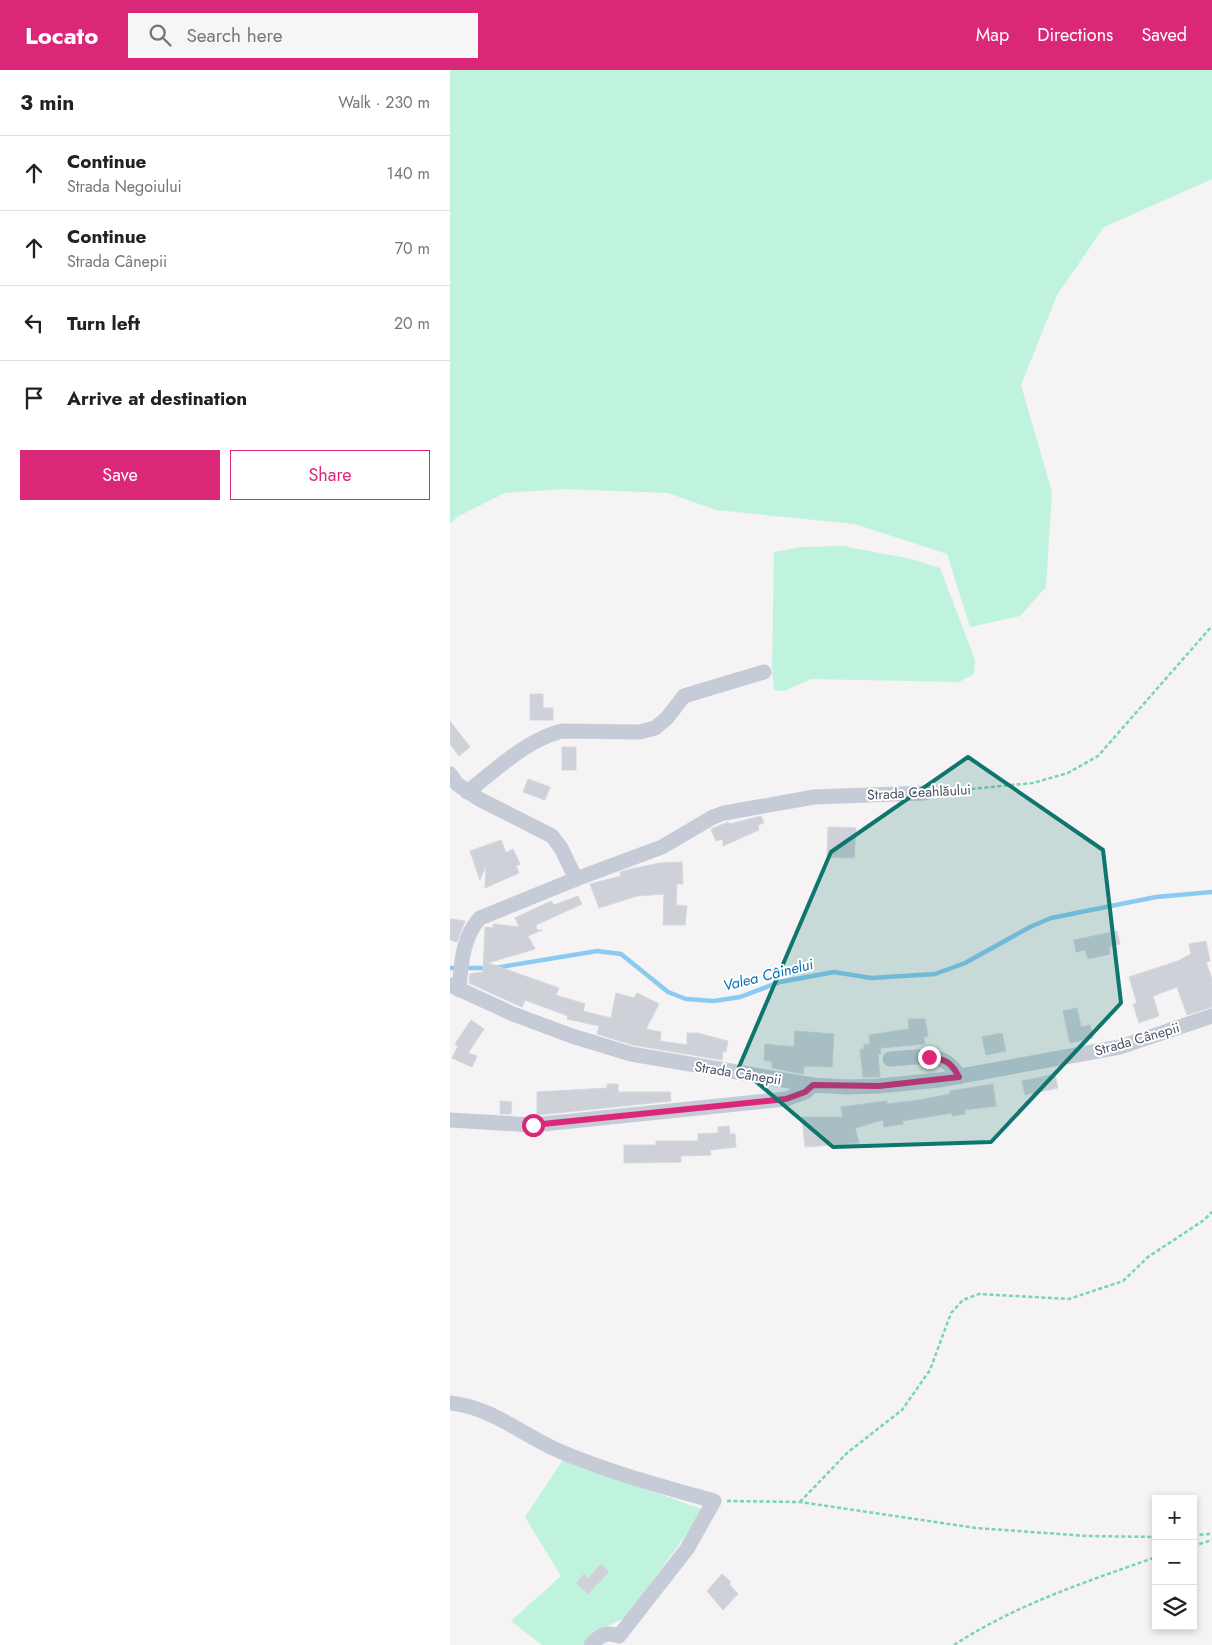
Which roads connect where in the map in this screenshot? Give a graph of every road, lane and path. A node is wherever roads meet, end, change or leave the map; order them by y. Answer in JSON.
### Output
{"nodes":[{"id":1,"x":1212,"y":626,"type":"edge"},
{"id":2,"x":764,"y":672,"type":"dead end"},
{"id":3,"x":450,"y":774,"type":"edge"},
{"id":4,"x":467,"y":792,"type":"junction"},
{"id":5,"x":925,"y":793,"type":"joint"},
{"id":6,"x":576,"y":879,"type":"junction"},
{"id":7,"x":456,"y":951,"type":"edge"},
{"id":8,"x":454,"y":988,"type":"edge"},
{"id":9,"x":1212,"y":1016,"type":"edge"},
{"id":10,"x":890,"y":1059,"type":"dead end"},
{"id":11,"x":959,"y":1077,"type":"junction"},
{"id":12,"x":813,"y":1085,"type":"junction"},
{"id":13,"x":450,"y":1120,"type":"edge"},
{"id":14,"x":1212,"y":1212,"type":"edge"},
{"id":15,"x":450,"y":1403,"type":"edge"},
{"id":16,"x":714,"y":1501,"type":"junction"},
{"id":17,"x":800,"y":1502,"type":"junction"},
{"id":18,"x":1212,"y":1534,"type":"edge"},
{"id":19,"x":1197,"y":1535,"type":"edge"},
{"id":20,"x":1152,"y":1537,"type":"edge"},
{"id":21,"x":1212,"y":1540,"type":"edge"},
{"id":22,"x":1197,"y":1545,"type":"edge"},
{"id":23,"x":1152,"y":1558,"type":"edge"},
{"id":24,"x":591,"y":1645,"type":"edge"},
{"id":25,"x":954,"y":1645,"type":"edge"}],
"edges":[{"from":1,"to":5,"type":"path","name":"Strada Ceahlăului"},
{"from":2,"to":4,"type":"street"},
{"from":3,"to":4,"type":"street"},
{"from":4,"to":6,"type":"street"},
{"from":5,"to":6,"type":"street","name":"Strada Ceahlăului"},
{"from":6,"to":7,"type":"street","name":"Strada Ceahlăului"},
{"from":7,"to":8,"type":"street","name":"Strada Ceahlăului"},
{"from":8,"to":12,"type":"street","name":"Strada Cânepii"},
{"from":9,"to":11,"type":"street","name":"Strada Cânepii"},
{"from":10,"to":11,"type":"street"},
{"from":11,"to":12,"type":"street","name":"Strada Cânepii"},
{"from":12,"to":13,"type":"street"},
{"from":14,"to":17,"type":"path"},
{"from":15,"to":16,"type":"street"},
{"from":16,"to":17,"type":"path"},
{"from":16,"to":24,"type":"street"},
{"from":17,"to":20,"type":"path"},
{"from":18,"to":19,"type":"path"},
{"from":21,"to":22,"type":"path"},
{"from":23,"to":25,"type":"path"}]}
